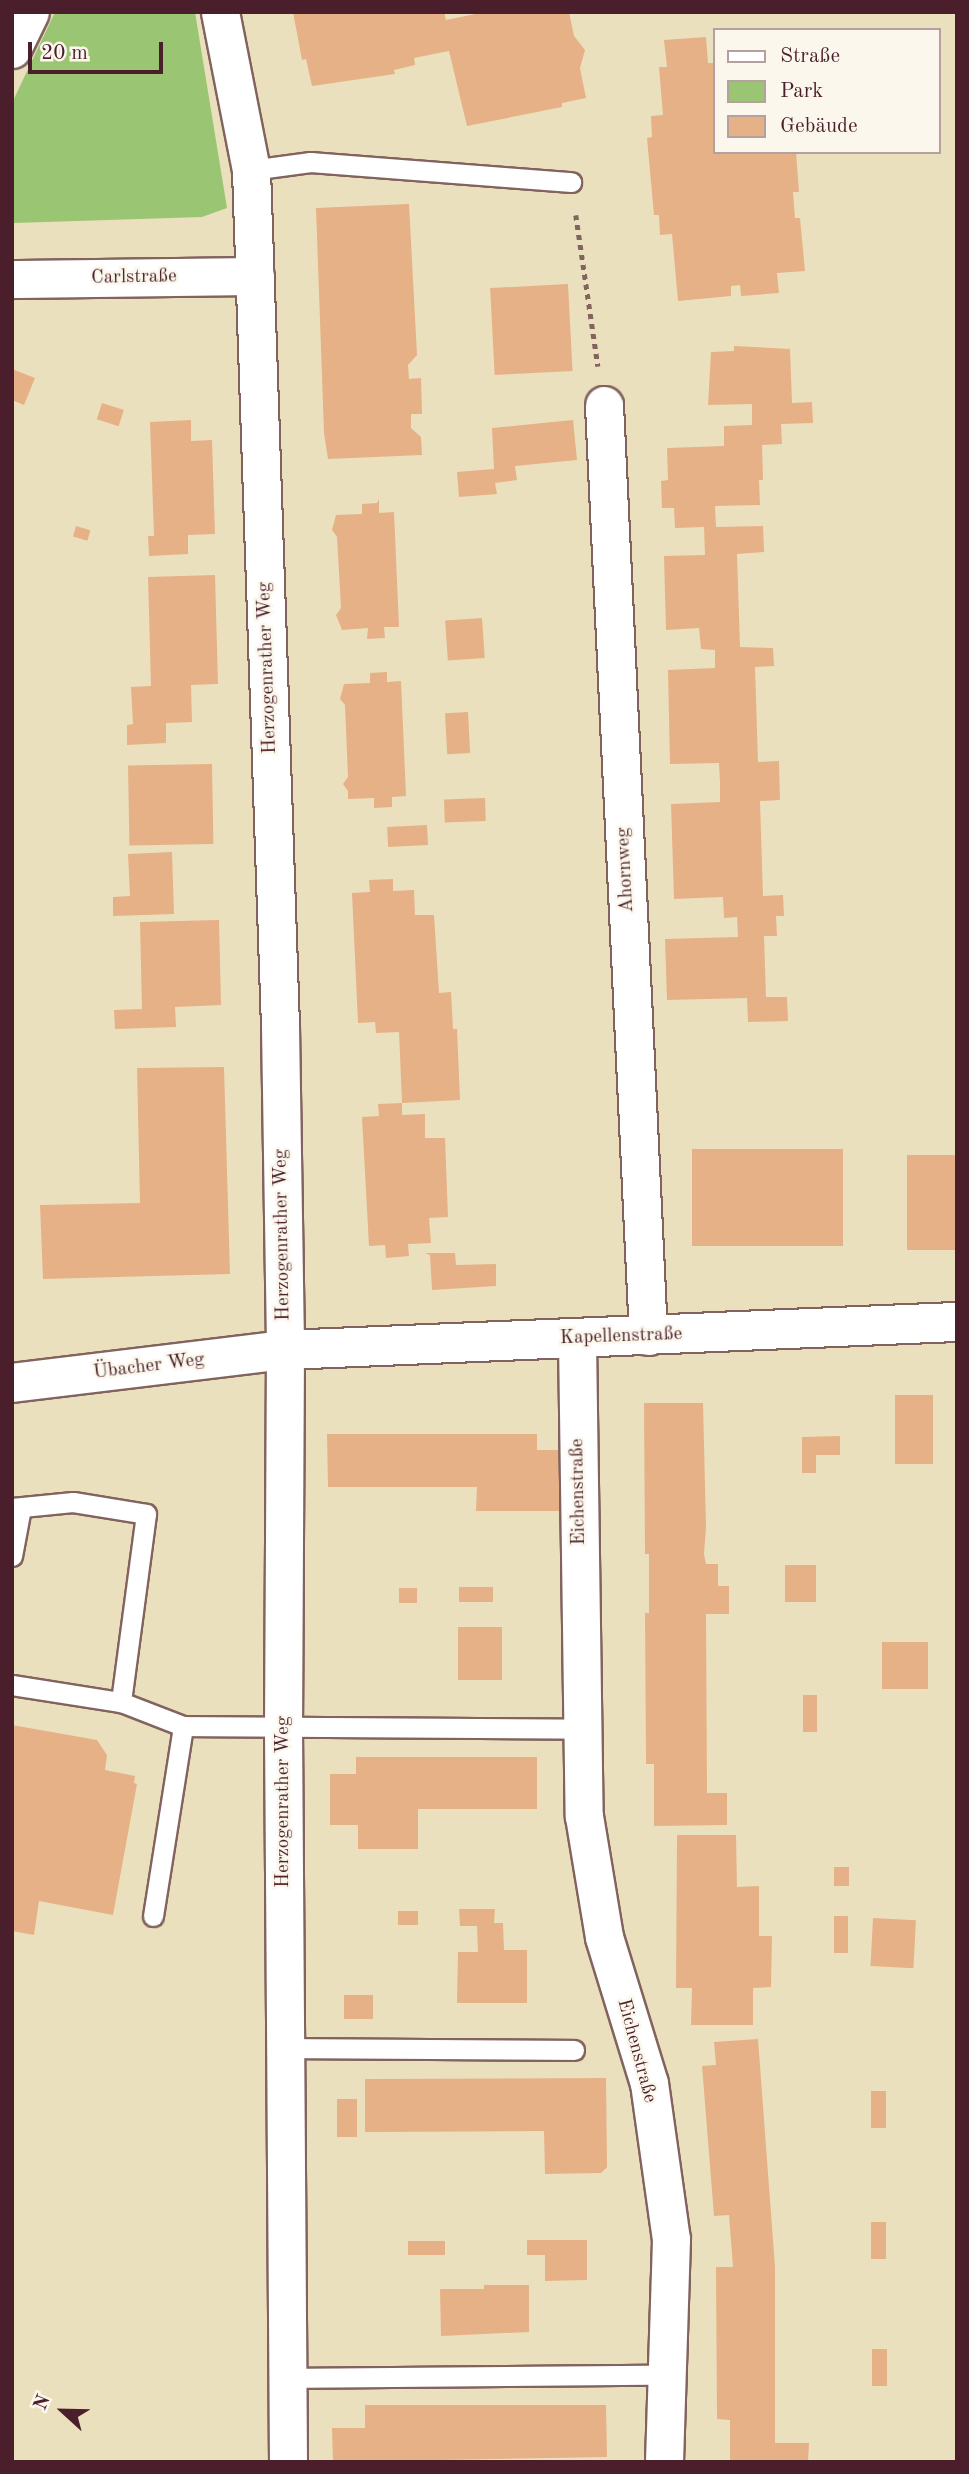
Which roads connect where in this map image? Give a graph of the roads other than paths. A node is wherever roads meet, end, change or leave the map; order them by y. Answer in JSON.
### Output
{"nodes":[{"id":1,"x":30,"y":12,"type":"edge"},
{"id":2,"x":220,"y":12,"type":"edge"},
{"id":3,"x":12,"y":49,"type":"edge"},
{"id":4,"x":251,"y":170,"type":"junction"},
{"id":5,"x":571,"y":182,"type":"road end"},
{"id":6,"x":255,"y":276,"type":"junction"},
{"id":7,"x":12,"y":279,"type":"edge"},
{"id":8,"x":604,"y":405,"type":"road end"},
{"id":9,"x":957,"y":1322,"type":"edge"},
{"id":10,"x":648,"y":1336,"type":"junction"},
{"id":11,"x":577,"y":1339,"type":"junction"},
{"id":12,"x":285,"y":1350,"type":"junction"},
{"id":13,"x":12,"y":1383,"type":"edge"},
{"id":14,"x":17,"y":1508,"type":"edge"},
{"id":15,"x":12,"y":1556,"type":"edge"},
{"id":16,"x":12,"y":1685,"type":"edge"},
{"id":17,"x":121,"y":1702,"type":"junction"},
{"id":18,"x":183,"y":1726,"type":"junction"},
{"id":19,"x":284,"y":1727,"type":"junction"},
{"id":20,"x":582,"y":1729,"type":"junction"},
{"id":21,"x":153,"y":1916,"type":"dead end"},
{"id":22,"x":285,"y":2049,"type":"junction"},
{"id":23,"x":574,"y":2050,"type":"dead end"},
{"id":24,"x":668,"y":2375,"type":"junction"},
{"id":25,"x":288,"y":2378,"type":"junction"},
{"id":26,"x":288,"y":2462,"type":"edge"},
{"id":27,"x":664,"y":2462,"type":"edge"}],
"edges":[{"from":1,"to":3,"type":"street"},
{"from":2,"to":4,"type":"street","name":"Herzogenrather Weg"},
{"from":4,"to":5,"type":"lane"},
{"from":4,"to":6,"type":"street","name":"Herzogenrather Weg"},
{"from":6,"to":7,"type":"street","name":"Carlstraße"},
{"from":6,"to":12,"type":"street","name":"Herzogenrather Weg"},
{"from":8,"to":10,"type":"street","name":"Ahornweg"},
{"from":9,"to":10,"type":"street","name":"Kapellenstraße"},
{"from":10,"to":11,"type":"street","name":"Kapellenstraße"},
{"from":11,"to":12,"type":"street","name":"Kapellenstraße"},
{"from":11,"to":20,"type":"street","name":"Eichenstraße"},
{"from":12,"to":13,"type":"street","name":"Übacher Weg"},
{"from":12,"to":19,"type":"street","name":"Herzogenrather Weg"},
{"from":14,"to":15,"type":"lane"},
{"from":14,"to":17,"type":"lane"},
{"from":16,"to":17,"type":"lane"},
{"from":17,"to":18,"type":"lane"},
{"from":18,"to":19,"type":"lane"},
{"from":18,"to":21,"type":"lane"},
{"from":19,"to":20,"type":"lane"},
{"from":19,"to":22,"type":"street","name":"Herzogenrather Weg"},
{"from":20,"to":24,"type":"street","name":"Eichenstraße"},
{"from":22,"to":23,"type":"lane"},
{"from":22,"to":25,"type":"street","name":"Herzogenrather Weg"},
{"from":24,"to":25,"type":"lane"},
{"from":24,"to":27,"type":"street","name":"Eichenstraße"},
{"from":25,"to":26,"type":"street","name":"Herzogenrather Weg"}]}
